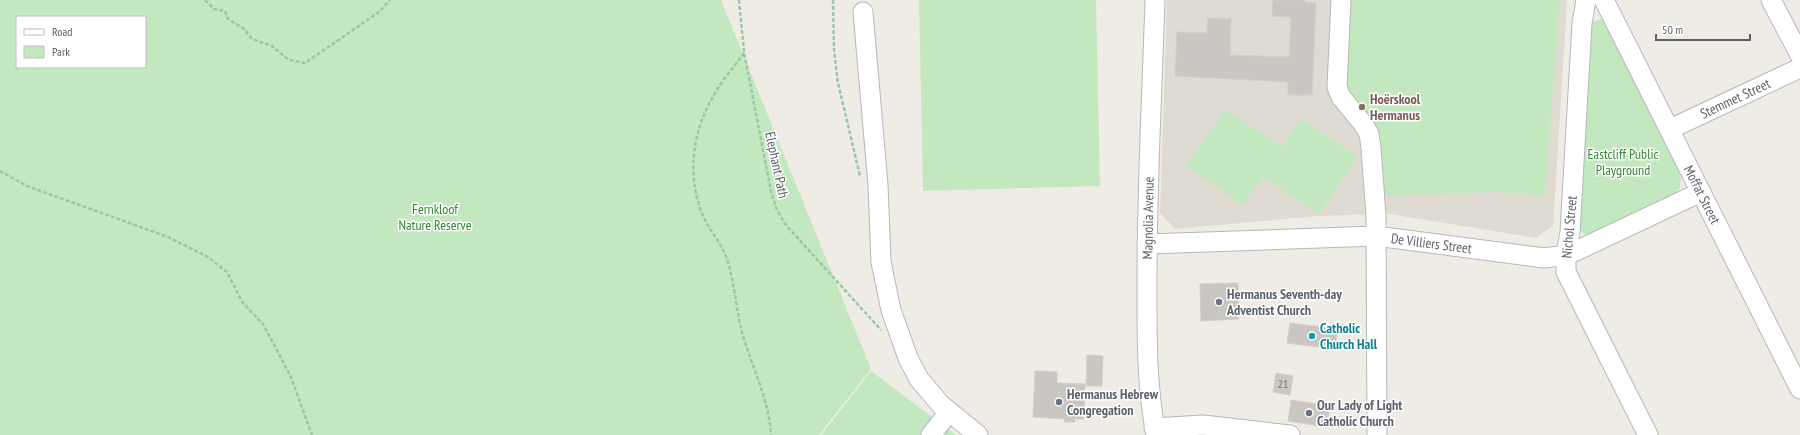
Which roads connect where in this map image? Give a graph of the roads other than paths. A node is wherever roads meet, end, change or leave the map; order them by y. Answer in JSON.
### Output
{"nodes":[{"id":1,"x":1155,"y":0,"type":"edge"},
{"id":2,"x":1340,"y":0,"type":"edge"},
{"id":3,"x":1586,"y":0,"type":"edge"},
{"id":4,"x":1604,"y":0,"type":"edge"},
{"id":5,"x":1771,"y":0,"type":"edge"},
{"id":6,"x":863,"y":12,"type":"dead end"},
{"id":7,"x":1800,"y":55,"type":"edge"},
{"id":8,"x":1800,"y":68,"type":"edge"},
{"id":9,"x":1670,"y":129,"type":"junction"},
{"id":10,"x":1701,"y":192,"type":"junction"},
{"id":11,"x":1376,"y":236,"type":"junction"},
{"id":12,"x":1147,"y":244,"type":"junction"},
{"id":13,"x":1566,"y":255,"type":"junction"},
{"id":14,"x":1800,"y":389,"type":"edge"},
{"id":15,"x":949,"y":412,"type":"junction"},
{"id":16,"x":1155,"y":431,"type":"edge"},
{"id":17,"x":931,"y":435,"type":"edge"},
{"id":18,"x":978,"y":435,"type":"edge"},
{"id":19,"x":1290,"y":435,"type":"edge"},
{"id":20,"x":1377,"y":435,"type":"edge"},
{"id":21,"x":1648,"y":435,"type":"edge"}],
"edges":[{"from":1,"to":12,"type":"street","name":"Magnolia Avenue"},
{"from":2,"to":11,"type":"street"},
{"from":3,"to":13,"type":"street","name":"Nichol Street"},
{"from":4,"to":9,"type":"street","name":"Moffat Street"},
{"from":5,"to":7,"type":"street"},
{"from":6,"to":15,"type":"street"},
{"from":8,"to":9,"type":"street","name":"Stemmet Street"},
{"from":9,"to":10,"type":"street","name":"Moffat Street"},
{"from":10,"to":13,"type":"street","name":"De Villiers Street"},
{"from":10,"to":14,"type":"street","name":"Moffat Street"},
{"from":11,"to":12,"type":"street","name":"De Villiers Street"},
{"from":11,"to":13,"type":"street","name":"De Villiers Street"},
{"from":11,"to":20,"type":"street"},
{"from":12,"to":16,"type":"street","name":"Magnolia Avenue"},
{"from":13,"to":21,"type":"street","name":"Nichol Street"},
{"from":15,"to":17,"type":"street"},
{"from":15,"to":18,"type":"street"},
{"from":16,"to":19,"type":"street"}]}
